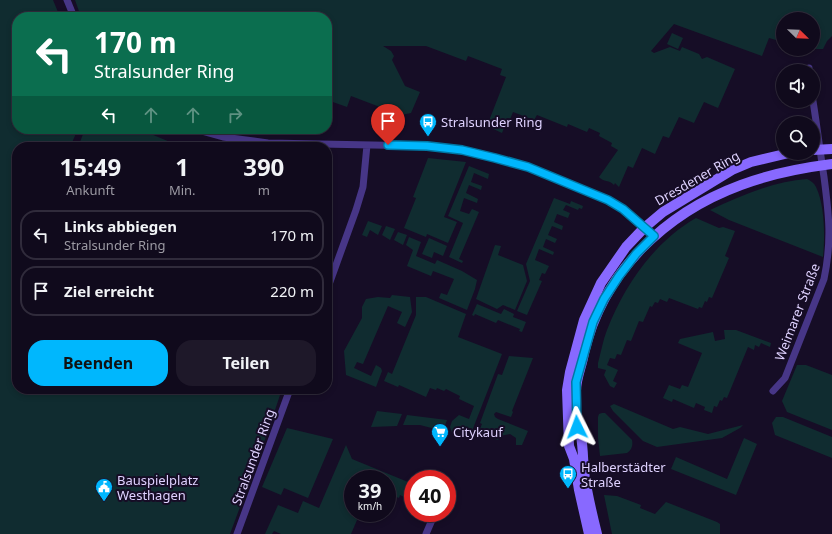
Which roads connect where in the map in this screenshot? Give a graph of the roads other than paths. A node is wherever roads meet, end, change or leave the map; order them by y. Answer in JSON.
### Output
{"nodes":[{"id":1,"x":67,"y":0,"type":"edge"},
{"id":2,"x":72,"y":12,"type":"edge"},
{"id":3,"x":211,"y":134,"type":"edge"},
{"id":4,"x":259,"y":142,"type":"edge"},
{"id":5,"x":332,"y":144,"type":"edge"},
{"id":6,"x":367,"y":145,"type":"junction"},
{"id":7,"x":832,"y":149,"type":"edge"},
{"id":8,"x":820,"y":150,"type":"edge"},
{"id":9,"x":820,"y":155,"type":"edge"},
{"id":10,"x":776,"y":156,"type":"edge"},
{"id":11,"x":827,"y":165,"type":"edge"},
{"id":12,"x":644,"y":228,"type":"junction"},
{"id":13,"x":654,"y":236,"type":"junction"},
{"id":14,"x":332,"y":277,"type":"edge"},
{"id":15,"x":773,"y":391,"type":"dead end"},
{"id":16,"x":288,"y":394,"type":"edge"},
{"id":17,"x":431,"y":522,"type":"edge"},
{"id":18,"x":237,"y":534,"type":"edge"},
{"id":19,"x":426,"y":534,"type":"edge"},
{"id":20,"x":589,"y":534,"type":"edge"},
{"id":21,"x":597,"y":534,"type":"edge"}],
"edges":[{"from":1,"to":2,"type":"street"},
{"from":3,"to":4,"type":"street"},
{"from":5,"to":6,"type":"street"},
{"from":6,"to":12,"type":"street"},
{"from":6,"to":14,"type":"street"},
{"from":7,"to":8,"type":"street"},
{"from":9,"to":11,"type":"street"},
{"from":10,"to":12,"type":"street","name":"Dresdener Ring"},
{"from":11,"to":13,"type":"street","name":"Dresdener Ring"},
{"from":11,"to":15,"type":"street","name":"Weimarer Straße"},
{"from":12,"to":13,"type":"street"},
{"from":12,"to":20,"type":"street","name":"Dresdener Ring"},
{"from":13,"to":21,"type":"street","name":"Dresdener Ring"},
{"from":16,"to":18,"type":"street","name":"Stralsunder Ring"},
{"from":17,"to":19,"type":"street"}]}
